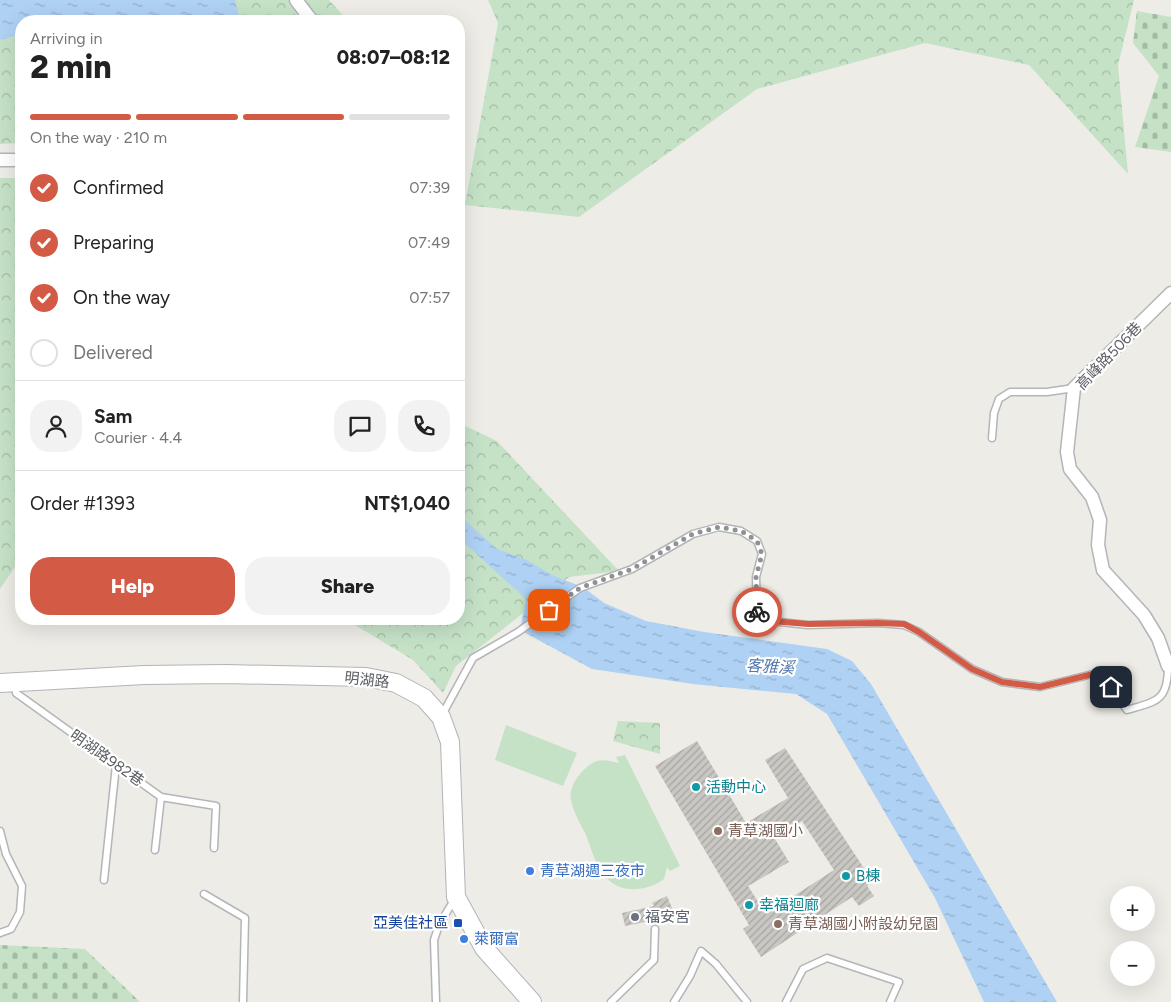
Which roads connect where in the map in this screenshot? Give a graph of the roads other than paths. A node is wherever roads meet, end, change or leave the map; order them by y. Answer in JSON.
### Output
{"nodes":[{"id":1,"x":296,"y":0,"type":"edge"},
{"id":2,"x":307,"y":15,"type":"edge"},
{"id":3,"x":0,"y":160,"type":"edge"},
{"id":4,"x":15,"y":160,"type":"edge"},
{"id":5,"x":1171,"y":293,"type":"edge"},
{"id":6,"x":1074,"y":388,"type":"junction"},
{"id":7,"x":992,"y":438,"type":"dead end"},
{"id":8,"x":1170,"y":666,"type":"edge"},
{"id":9,"x":8,"y":683,"type":"edge"},
{"id":10,"x":441,"y":717,"type":"junction"},
{"id":11,"x":116,"y":765,"type":"junction"},
{"id":12,"x":161,"y":797,"type":"junction"},
{"id":13,"x":0,"y":831,"type":"edge"},
{"id":14,"x":214,"y":848,"type":"dead end"},
{"id":15,"x":155,"y":850,"type":"dead end"},
{"id":16,"x":104,"y":880,"type":"dead end"},
{"id":17,"x":204,"y":894,"type":"dead end"},
{"id":18,"x":456,"y":897,"type":"junction"},
{"id":19,"x":655,"y":929,"type":"dead end"},
{"id":20,"x":0,"y":933,"type":"edge"},
{"id":21,"x":243,"y":1002,"type":"edge"},
{"id":22,"x":436,"y":1002,"type":"edge"},
{"id":23,"x":532,"y":1002,"type":"edge"},
{"id":24,"x":611,"y":1002,"type":"edge"},
{"id":25,"x":674,"y":1002,"type":"edge"},
{"id":26,"x":747,"y":1002,"type":"edge"},
{"id":27,"x":786,"y":1002,"type":"edge"},
{"id":28,"x":890,"y":1002,"type":"edge"}],
"edges":[{"from":1,"to":2,"type":"street"},
{"from":3,"to":4,"type":"street"},
{"from":5,"to":6,"type":"street","name":"高峰路506巷"},
{"from":6,"to":7,"type":"lane"},
{"from":6,"to":8,"type":"street","name":"高峰路506巷"},
{"from":8,"to":10,"type":"lane"},
{"from":9,"to":10,"type":"street","name":"明湖路"},
{"from":9,"to":11,"type":"lane","name":"明湖路982巷"},
{"from":10,"to":18,"type":"street","name":"明湖路"},
{"from":11,"to":12,"type":"lane","name":"明湖路982巷"},
{"from":11,"to":16,"type":"lane"},
{"from":12,"to":14,"type":"lane","name":"明湖路982巷"},
{"from":12,"to":15,"type":"lane"},
{"from":13,"to":20,"type":"lane"},
{"from":17,"to":21,"type":"lane"},
{"from":18,"to":22,"type":"lane"},
{"from":18,"to":23,"type":"street","name":"明湖路"},
{"from":19,"to":24,"type":"lane"},
{"from":25,"to":26,"type":"lane"},
{"from":27,"to":28,"type":"lane"}]}
